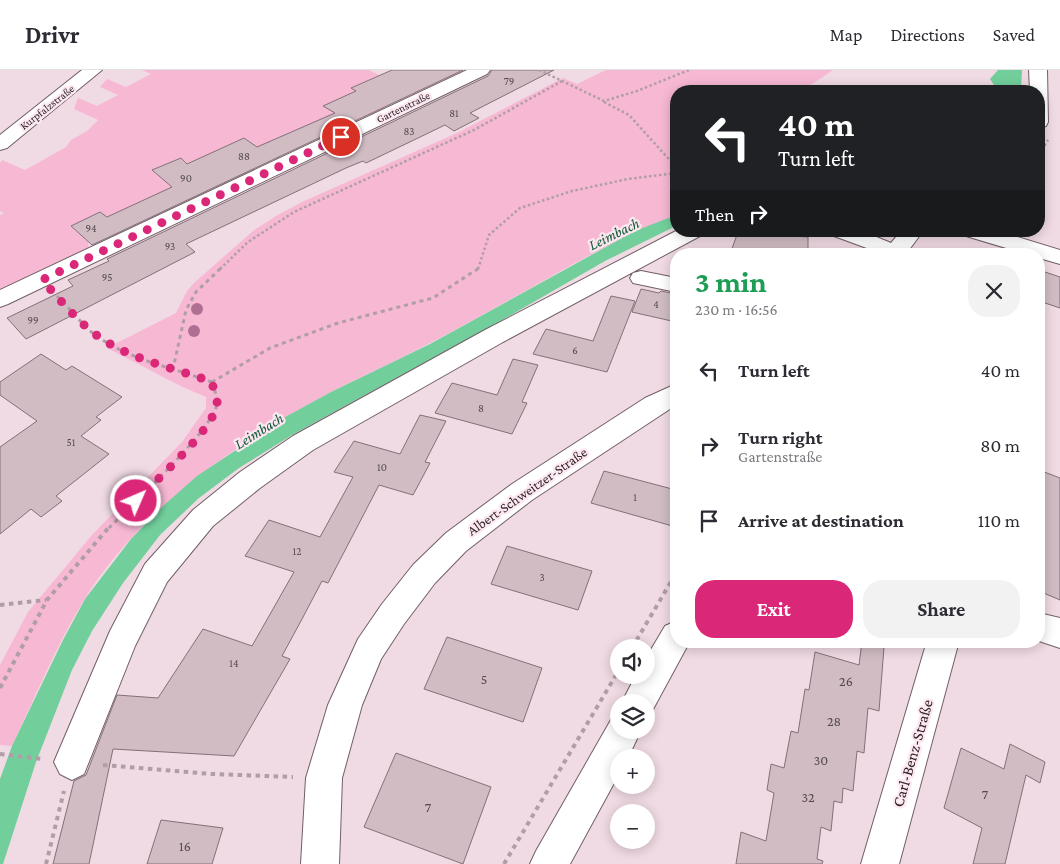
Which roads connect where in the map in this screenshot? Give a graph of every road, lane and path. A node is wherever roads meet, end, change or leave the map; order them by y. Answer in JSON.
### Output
{"nodes":[{"id":1,"x":93,"y":70,"type":"edge"},
{"id":2,"x":481,"y":70,"type":"edge"},
{"id":3,"x":539,"y":70,"type":"edge"},
{"id":4,"x":689,"y":70,"type":"edge"},
{"id":5,"x":562,"y":81,"type":"junction"},
{"id":6,"x":604,"y":101,"type":"junction"},
{"id":7,"x":0,"y":144,"type":"edge"},
{"id":8,"x":670,"y":160,"type":"edge"},
{"id":9,"x":670,"y":175,"type":"edge"},
{"id":10,"x":681,"y":237,"type":"edge"},
{"id":11,"x":857,"y":237,"type":"edge"},
{"id":12,"x":905,"y":237,"type":"edge"},
{"id":13,"x":994,"y":237,"type":"edge"},
{"id":14,"x":883,"y":248,"type":"edge"},
{"id":15,"x":891,"y":248,"type":"edge"},
{"id":16,"x":1030,"y":248,"type":"edge"},
{"id":17,"x":1045,"y":252,"type":"edge"},
{"id":18,"x":1060,"y":257,"type":"edge"},
{"id":19,"x":641,"y":278,"type":"dead end"},
{"id":20,"x":42,"y":280,"type":"junction"},
{"id":21,"x":670,"y":284,"type":"edge"},
{"id":22,"x":0,"y":299,"type":"edge"},
{"id":23,"x":173,"y":369,"type":"junction"},
{"id":24,"x":212,"y":382,"type":"junction"},
{"id":25,"x":670,"y":397,"type":"edge"},
{"id":26,"x":670,"y":583,"type":"edge"},
{"id":27,"x":46,"y":600,"type":"junction"},
{"id":28,"x":0,"y":604,"type":"edge"},
{"id":29,"x":1045,"y":628,"type":"edge"},
{"id":30,"x":1060,"y":632,"type":"edge"},
{"id":31,"x":637,"y":639,"type":"edge"},
{"id":32,"x":670,"y":647,"type":"edge"},
{"id":33,"x":941,"y":648,"type":"edge"},
{"id":34,"x":611,"y":684,"type":"edge"},
{"id":35,"x":0,"y":688,"type":"edge"},
{"id":36,"x":643,"y":694,"type":"edge"},
{"id":37,"x":619,"y":739,"type":"edge"},
{"id":38,"x":0,"y":754,"type":"edge"},
{"id":39,"x":74,"y":762,"type":"junction"},
{"id":40,"x":324,"y":778,"type":"junction"},
{"id":41,"x":46,"y":864,"type":"edge"},
{"id":42,"x":320,"y":864,"type":"edge"},
{"id":43,"x":504,"y":864,"type":"edge"},
{"id":44,"x":549,"y":864,"type":"edge"},
{"id":45,"x":880,"y":864,"type":"edge"}],
"edges":[{"from":1,"to":7,"type":"street","name":"Kurpfalzstraße"},
{"from":2,"to":20,"type":"street","name":"Gartenstraße"},
{"from":3,"to":5,"type":"path"},
{"from":4,"to":6,"type":"path"},
{"from":5,"to":6,"type":"path"},
{"from":5,"to":23,"type":"path"},
{"from":6,"to":8,"type":"path"},
{"from":9,"to":24,"type":"path"},
{"from":10,"to":39,"type":"street"},
{"from":11,"to":14,"type":"street"},
{"from":12,"to":15,"type":"street"},
{"from":13,"to":16,"type":"street"},
{"from":17,"to":18,"type":"street"},
{"from":19,"to":21,"type":"street"},
{"from":20,"to":22,"type":"street","name":"Gartenstraße"},
{"from":20,"to":23,"type":"path"},
{"from":23,"to":24,"type":"path"},
{"from":24,"to":27,"type":"path"},
{"from":25,"to":40,"type":"street","name":"Albert-Schweitzer-Straße"},
{"from":26,"to":31,"type":"path"},
{"from":27,"to":28,"type":"path"},
{"from":27,"to":35,"type":"path"},
{"from":29,"to":30,"type":"street"},
{"from":32,"to":36,"type":"street"},
{"from":33,"to":45,"type":"street","name":"Carl-Benz-Straße"},
{"from":34,"to":43,"type":"path"},
{"from":37,"to":44,"type":"street"},
{"from":38,"to":39,"type":"path"},
{"from":39,"to":40,"type":"path"},
{"from":39,"to":41,"type":"path"},
{"from":40,"to":42,"type":"street","name":"Albert-Schweitzer-Straße"}]}
